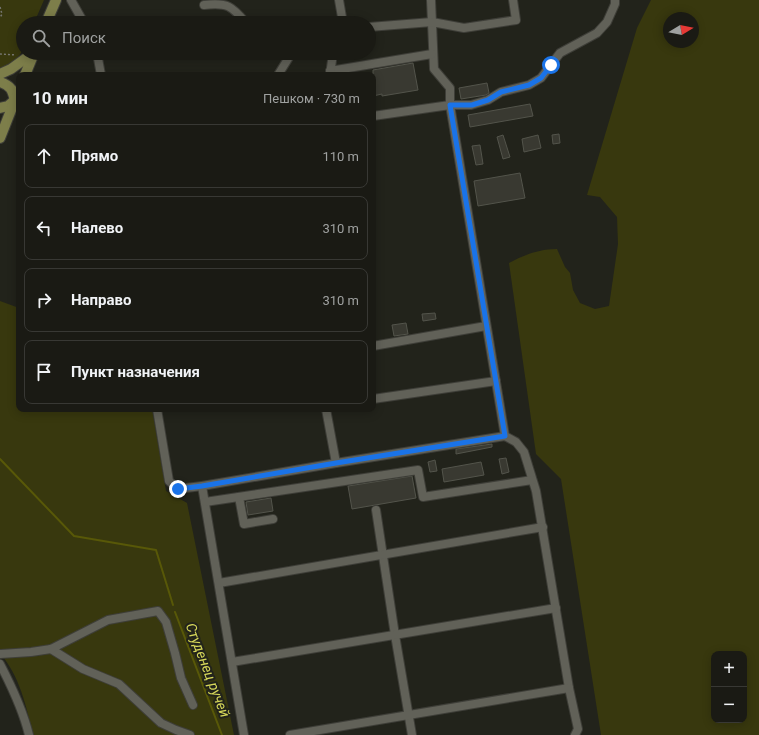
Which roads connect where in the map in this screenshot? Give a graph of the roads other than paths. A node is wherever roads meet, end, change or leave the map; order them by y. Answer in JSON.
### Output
{"nodes":[{"id":1,"x":56,"y":0,"type":"edge"},
{"id":2,"x":71,"y":0,"type":"edge"},
{"id":3,"x":338,"y":0,"type":"edge"},
{"id":4,"x":431,"y":0,"type":"edge"},
{"id":5,"x":512,"y":0,"type":"edge"},
{"id":6,"x":614,"y":0,"type":"edge"},
{"id":7,"x":204,"y":5,"type":"dead end"},
{"id":8,"x":49,"y":16,"type":"edge"},
{"id":9,"x":80,"y":16,"type":"edge"},
{"id":10,"x":240,"y":16,"type":"edge"},
{"id":11,"x":341,"y":16,"type":"edge"},
{"id":12,"x":432,"y":22,"type":"junction"},
{"id":13,"x":376,"y":26,"type":"edge"},
{"id":14,"x":432,"y":54,"type":"junction"},
{"id":15,"x":24,"y":60,"type":"edge"},
{"id":16,"x":30,"y":60,"type":"edge"},
{"id":17,"x":98,"y":60,"type":"edge"},
{"id":18,"x":289,"y":60,"type":"edge"},
{"id":19,"x":332,"y":60,"type":"edge"},
{"id":20,"x":26,"y":72,"type":"edge"},
{"id":21,"x":100,"y":72,"type":"edge"},
{"id":22,"x":280,"y":72,"type":"edge"},
{"id":23,"x":330,"y":72,"type":"edge"},
{"id":24,"x":335,"y":72,"type":"edge"},
{"id":25,"x":0,"y":74,"type":"edge"},
{"id":26,"x":0,"y":82,"type":"edge"},
{"id":27,"x":15,"y":100,"type":"junction"},
{"id":28,"x":450,"y":105,"type":"junction"},
{"id":29,"x":0,"y":108,"type":"edge"},
{"id":30,"x":376,"y":116,"type":"edge"},
{"id":31,"x":0,"y":138,"type":"edge"},
{"id":32,"x":486,"y":326,"type":"junction"},
{"id":33,"x":376,"y":345,"type":"edge"},
{"id":34,"x":496,"y":381,"type":"junction"},
{"id":35,"x":376,"y":399,"type":"edge"},
{"id":36,"x":158,"y":412,"type":"edge"},
{"id":37,"x":327,"y":412,"type":"edge"},
{"id":38,"x":505,"y":436,"type":"junction"},
{"id":39,"x":336,"y":463,"type":"junction"},
{"id":40,"x":532,"y":480,"type":"junction"},
{"id":41,"x":202,"y":486,"type":"junction"},
{"id":42,"x":239,"y":497,"type":"junction"},
{"id":43,"x":205,"y":502,"type":"junction"},
{"id":44,"x":376,"y":510,"type":"dead end"},
{"id":45,"x":273,"y":519,"type":"dead end"},
{"id":46,"x":543,"y":527,"type":"junction"},
{"id":47,"x":382,"y":555,"type":"junction"},
{"id":48,"x":219,"y":583,"type":"junction"},
{"id":49,"x":556,"y":608,"type":"junction"},
{"id":50,"x":395,"y":635,"type":"junction"},
{"id":51,"x":51,"y":649,"type":"junction"},
{"id":52,"x":0,"y":654,"type":"edge"},
{"id":53,"x":232,"y":662,"type":"junction"},
{"id":54,"x":0,"y":664,"type":"edge"},
{"id":55,"x":569,"y":688,"type":"junction"},
{"id":56,"x":193,"y":705,"type":"dead end"},
{"id":57,"x":408,"y":715,"type":"junction"},
{"id":58,"x":29,"y":735,"type":"edge"},
{"id":59,"x":190,"y":735,"type":"edge"},
{"id":60,"x":244,"y":735,"type":"edge"},
{"id":61,"x":290,"y":735,"type":"edge"},
{"id":62,"x":412,"y":735,"type":"edge"},
{"id":63,"x":575,"y":735,"type":"edge"}],
"edges":[{"from":1,"to":8,"type":"main road"},
{"from":2,"to":9,"type":"street"},
{"from":3,"to":11,"type":"street"},
{"from":4,"to":12,"type":"street"},
{"from":5,"to":12,"type":"street"},
{"from":6,"to":28,"type":"street"},
{"from":7,"to":10,"type":"street"},
{"from":12,"to":13,"type":"street"},
{"from":12,"to":14,"type":"street"},
{"from":14,"to":24,"type":"street"},
{"from":14,"to":28,"type":"street"},
{"from":15,"to":25,"type":"main road"},
{"from":16,"to":20,"type":"main road"},
{"from":17,"to":21,"type":"street"},
{"from":18,"to":22,"type":"street"},
{"from":19,"to":23,"type":"street"},
{"from":26,"to":27,"type":"main road"},
{"from":27,"to":29,"type":"main road"},
{"from":27,"to":31,"type":"main road"},
{"from":28,"to":30,"type":"street"},
{"from":28,"to":32,"type":"street"},
{"from":32,"to":33,"type":"street"},
{"from":32,"to":34,"type":"street"},
{"from":34,"to":35,"type":"street"},
{"from":34,"to":38,"type":"street"},
{"from":36,"to":41,"type":"street"},
{"from":37,"to":39,"type":"street"},
{"from":38,"to":39,"type":"street"},
{"from":38,"to":40,"type":"street"},
{"from":39,"to":41,"type":"street"},
{"from":40,"to":42,"type":"street"},
{"from":40,"to":46,"type":"street"},
{"from":41,"to":43,"type":"street"},
{"from":42,"to":43,"type":"street"},
{"from":42,"to":45,"type":"street"},
{"from":43,"to":48,"type":"street"},
{"from":44,"to":47,"type":"street"},
{"from":46,"to":47,"type":"street"},
{"from":46,"to":49,"type":"street"},
{"from":47,"to":48,"type":"street"},
{"from":47,"to":50,"type":"street"},
{"from":48,"to":53,"type":"street"},
{"from":49,"to":50,"type":"street"},
{"from":49,"to":55,"type":"street"},
{"from":50,"to":53,"type":"street"},
{"from":50,"to":57,"type":"street"},
{"from":51,"to":52,"type":"street"},
{"from":51,"to":56,"type":"street"},
{"from":51,"to":59,"type":"street"},
{"from":53,"to":60,"type":"street"},
{"from":54,"to":58,"type":"street"},
{"from":55,"to":57,"type":"street"},
{"from":55,"to":63,"type":"street"},
{"from":57,"to":61,"type":"street"},
{"from":57,"to":62,"type":"street"}]}
